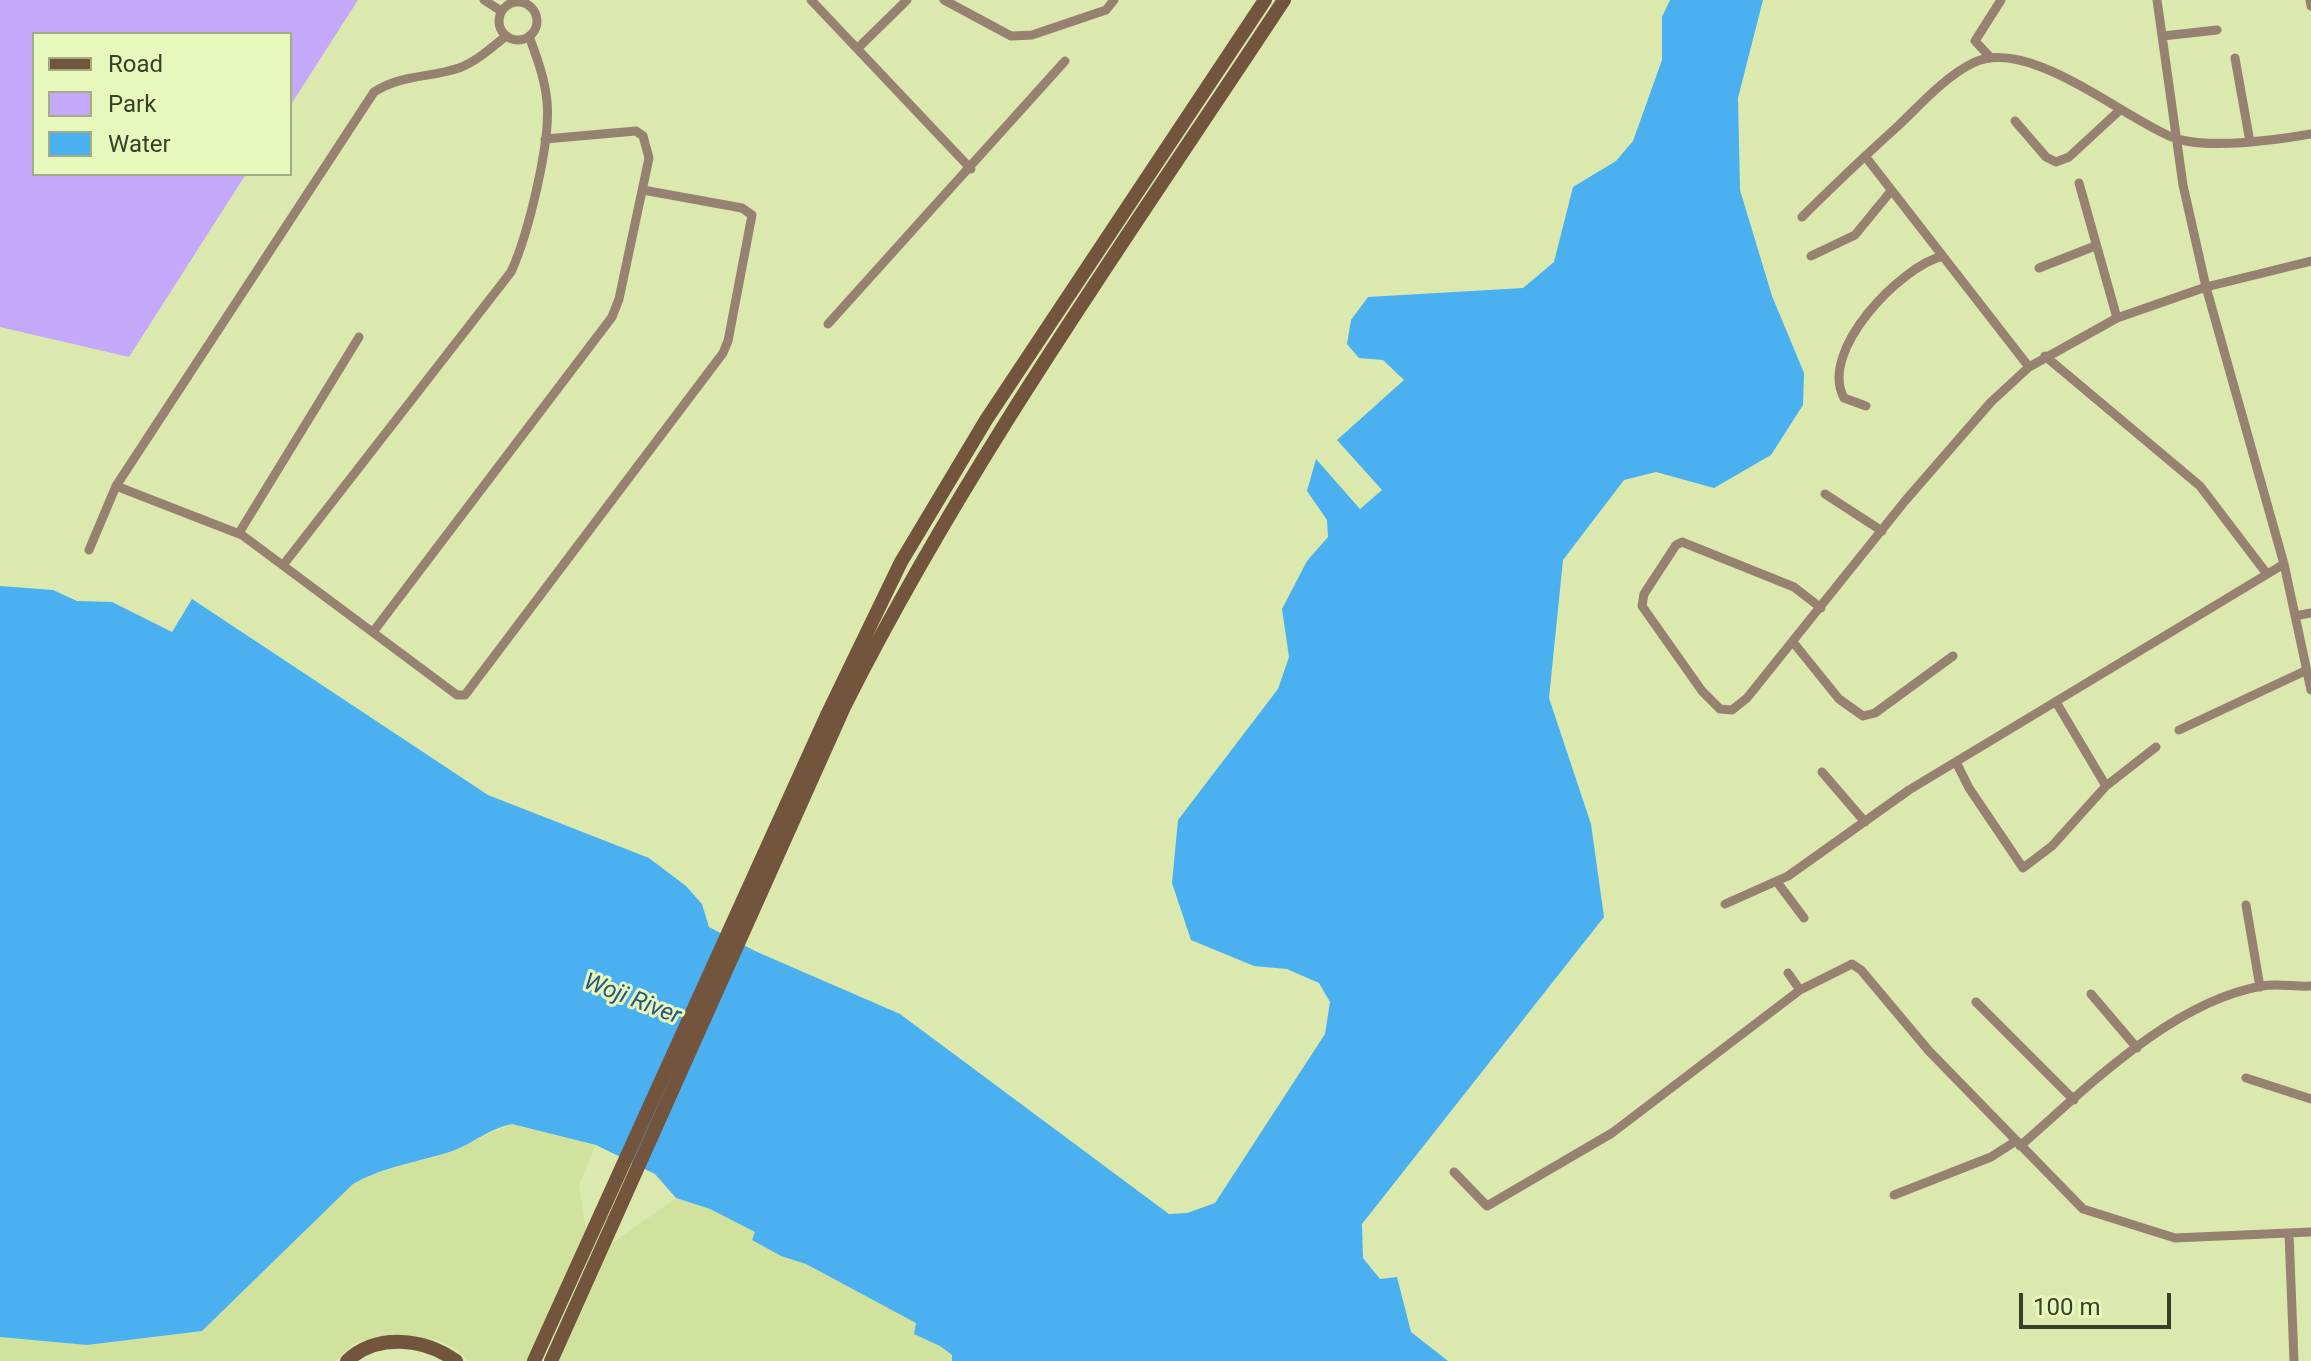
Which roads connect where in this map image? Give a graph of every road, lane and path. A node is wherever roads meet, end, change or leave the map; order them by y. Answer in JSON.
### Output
{"nodes":[{"id":1,"x":484,"y":0,"type":"edge"},
{"id":2,"x":811,"y":0,"type":"edge"},
{"id":3,"x":907,"y":0,"type":"edge"},
{"id":4,"x":944,"y":0,"type":"edge"},
{"id":5,"x":1114,"y":0,"type":"edge"},
{"id":6,"x":1265,"y":0,"type":"edge"},
{"id":7,"x":1284,"y":0,"type":"edge"},
{"id":8,"x":2001,"y":0,"type":"edge"},
{"id":9,"x":2157,"y":0,"type":"edge"},
{"id":10,"x":2310,"y":0,"type":"edge"},
{"id":11,"x":530,"y":2,"type":"edge"},
{"id":12,"x":2311,"y":6,"type":"edge"},
{"id":13,"x":501,"y":11,"type":"junction"},
{"id":14,"x":2217,"y":30,"type":"dead end"},
{"id":15,"x":506,"y":36,"type":"junction"},
{"id":16,"x":529,"y":36,"type":"junction"},
{"id":17,"x":2163,"y":36,"type":"junction"},
{"id":18,"x":858,"y":48,"type":"junction"},
{"id":19,"x":1990,"y":57,"type":"junction"},
{"id":20,"x":2235,"y":58,"type":"dead end"},
{"id":21,"x":1065,"y":61,"type":"dead end"},
{"id":22,"x":2121,"y":109,"type":"junction"},
{"id":23,"x":2015,"y":121,"type":"dead end"},
{"id":24,"x":2311,"y":134,"type":"edge"},
{"id":25,"x":2174,"y":138,"type":"junction"},
{"id":26,"x":545,"y":139,"type":"junction"},
{"id":27,"x":2250,"y":142,"type":"junction"},
{"id":28,"x":1865,"y":156,"type":"junction"},
{"id":29,"x":971,"y":169,"type":"junction"},
{"id":30,"x":2079,"y":183,"type":"dead end"},
{"id":31,"x":643,"y":190,"type":"junction"},
{"id":32,"x":1891,"y":191,"type":"junction"},
{"id":33,"x":1802,"y":217,"type":"dead end"},
{"id":34,"x":2095,"y":246,"type":"junction"},
{"id":35,"x":1811,"y":256,"type":"dead end"},
{"id":36,"x":1943,"y":256,"type":"junction"},
{"id":37,"x":2311,"y":261,"type":"edge"},
{"id":38,"x":2039,"y":268,"type":"dead end"},
{"id":39,"x":2206,"y":287,"type":"junction"},
{"id":40,"x":2117,"y":318,"type":"junction"},
{"id":41,"x":828,"y":324,"type":"dead end"},
{"id":42,"x":359,"y":337,"type":"dead end"},
{"id":43,"x":2045,"y":356,"type":"junction"},
{"id":44,"x":2029,"y":367,"type":"junction"},
{"id":45,"x":1866,"y":406,"type":"dead end"},
{"id":46,"x":116,"y":486,"type":"junction"},
{"id":47,"x":1825,"y":494,"type":"dead end"},
{"id":48,"x":1882,"y":531,"type":"junction"},
{"id":49,"x":239,"y":533,"type":"junction"},
{"id":50,"x":89,"y":550,"type":"dead end"},
{"id":51,"x":284,"y":564,"type":"junction"},
{"id":52,"x":2284,"y":564,"type":"junction"},
{"id":53,"x":2267,"y":574,"type":"junction"},
{"id":54,"x":1821,"y":608,"type":"junction"},
{"id":55,"x":2311,"y":613,"type":"edge"},
{"id":56,"x":2295,"y":616,"type":"junction"},
{"id":57,"x":373,"y":632,"type":"junction"},
{"id":58,"x":1793,"y":642,"type":"junction"},
{"id":59,"x":1953,"y":656,"type":"dead end"},
{"id":60,"x":2307,"y":670,"type":"junction"},
{"id":61,"x":2311,"y":690,"type":"edge"},
{"id":62,"x":2056,"y":702,"type":"junction"},
{"id":63,"x":2179,"y":730,"type":"dead end"},
{"id":64,"x":2156,"y":747,"type":"dead end"},
{"id":65,"x":1956,"y":762,"type":"junction"},
{"id":66,"x":1822,"y":772,"type":"dead end"},
{"id":67,"x":2106,"y":786,"type":"junction"},
{"id":68,"x":1865,"y":822,"type":"junction"},
{"id":69,"x":1777,"y":882,"type":"junction"},
{"id":70,"x":1725,"y":904,"type":"dead end"},
{"id":71,"x":2246,"y":905,"type":"dead end"},
{"id":72,"x":746,"y":911,"type":"junction"},
{"id":73,"x":1804,"y":918,"type":"dead end"},
{"id":74,"x":1788,"y":973,"type":"dead end"},
{"id":75,"x":2311,"y":986,"type":"edge"},
{"id":76,"x":2260,"y":987,"type":"junction"},
{"id":77,"x":1800,"y":990,"type":"junction"},
{"id":78,"x":2091,"y":994,"type":"dead end"},
{"id":79,"x":1976,"y":1002,"type":"dead end"},
{"id":80,"x":2137,"y":1048,"type":"junction"},
{"id":81,"x":2246,"y":1078,"type":"dead end"},
{"id":82,"x":2311,"y":1099,"type":"edge"},
{"id":83,"x":2074,"y":1100,"type":"junction"},
{"id":84,"x":2018,"y":1143,"type":"junction"},
{"id":85,"x":1454,"y":1172,"type":"dead end"},
{"id":86,"x":1894,"y":1195,"type":"dead end"},
{"id":87,"x":2311,"y":1232,"type":"edge"},
{"id":88,"x":2289,"y":1233,"type":"junction"},
{"id":89,"x":597,"y":1241,"type":"junction"},
{"id":90,"x":347,"y":1361,"type":"edge"},
{"id":91,"x":456,"y":1361,"type":"edge"},
{"id":92,"x":534,"y":1361,"type":"edge"},
{"id":93,"x":551,"y":1361,"type":"edge"},
{"id":94,"x":2294,"y":1361,"type":"edge"}],
"edges":[{"from":1,"to":13,"type":"street"},
{"from":2,"to":18,"type":"street"},
{"from":3,"to":18,"type":"street"},
{"from":4,"to":5,"type":"street"},
{"from":6,"to":72,"type":"main road"},
{"from":7,"to":72,"type":"main road"},
{"from":8,"to":19,"type":"street"},
{"from":9,"to":17,"type":"street"},
{"from":10,"to":12,"type":"street"},
{"from":11,"to":13,"type":"street"},
{"from":11,"to":16,"type":"street"},
{"from":13,"to":15,"type":"street"},
{"from":14,"to":17,"type":"street"},
{"from":15,"to":16,"type":"street"},
{"from":15,"to":46,"type":"street"},
{"from":16,"to":26,"type":"street"},
{"from":17,"to":25,"type":"street"},
{"from":18,"to":29,"type":"street"},
{"from":19,"to":22,"type":"street"},
{"from":19,"to":28,"type":"street"},
{"from":20,"to":27,"type":"street"},
{"from":21,"to":29,"type":"street"},
{"from":22,"to":23,"type":"street"},
{"from":22,"to":25,"type":"street"},
{"from":24,"to":27,"type":"street"},
{"from":25,"to":27,"type":"street"},
{"from":25,"to":39,"type":"street"},
{"from":26,"to":31,"type":"street"},
{"from":26,"to":51,"type":"street"},
{"from":28,"to":32,"type":"street"},
{"from":28,"to":33,"type":"street"},
{"from":29,"to":41,"type":"street"},
{"from":30,"to":34,"type":"street"},
{"from":31,"to":57,"type":"street"},
{"from":31,"to":57,"type":"street"},
{"from":32,"to":35,"type":"street"},
{"from":32,"to":36,"type":"street"},
{"from":34,"to":38,"type":"street"},
{"from":34,"to":40,"type":"street"},
{"from":36,"to":44,"type":"street"},
{"from":36,"to":45,"type":"street"},
{"from":37,"to":39,"type":"street"},
{"from":39,"to":40,"type":"street"},
{"from":39,"to":52,"type":"street"},
{"from":40,"to":43,"type":"street"},
{"from":42,"to":49,"type":"street"},
{"from":43,"to":44,"type":"street"},
{"from":43,"to":53,"type":"street"},
{"from":44,"to":48,"type":"street"},
{"from":46,"to":49,"type":"street"},
{"from":46,"to":50,"type":"street"},
{"from":47,"to":48,"type":"street"},
{"from":48,"to":54,"type":"street"},
{"from":49,"to":51,"type":"street"},
{"from":51,"to":57,"type":"street"},
{"from":52,"to":53,"type":"street"},
{"from":52,"to":56,"type":"street"},
{"from":53,"to":62,"type":"street"},
{"from":54,"to":58,"type":"street"},
{"from":54,"to":58,"type":"street"},
{"from":55,"to":56,"type":"street"},
{"from":56,"to":60,"type":"street"},
{"from":58,"to":59,"type":"street"},
{"from":60,"to":61,"type":"street"},
{"from":60,"to":63,"type":"street"},
{"from":62,"to":65,"type":"street"},
{"from":62,"to":67,"type":"street"},
{"from":64,"to":67,"type":"street"},
{"from":65,"to":67,"type":"street"},
{"from":65,"to":68,"type":"street"},
{"from":66,"to":68,"type":"street"},
{"from":68,"to":69,"type":"street"},
{"from":69,"to":70,"type":"street"},
{"from":69,"to":73,"type":"street"},
{"from":71,"to":76,"type":"street"},
{"from":72,"to":89,"type":"main road"},
{"from":74,"to":77,"type":"street"},
{"from":75,"to":76,"type":"street"},
{"from":76,"to":80,"type":"street"},
{"from":77,"to":84,"type":"street"},
{"from":77,"to":85,"type":"street"},
{"from":78,"to":80,"type":"street"},
{"from":79,"to":83,"type":"street"},
{"from":80,"to":83,"type":"street"},
{"from":81,"to":82,"type":"street"},
{"from":83,"to":84,"type":"street"},
{"from":84,"to":86,"type":"street"},
{"from":84,"to":88,"type":"street"},
{"from":87,"to":88,"type":"street"},
{"from":88,"to":94,"type":"street"},
{"from":89,"to":92,"type":"main road"},
{"from":89,"to":93,"type":"main road"},
{"from":90,"to":91,"type":"main road"}]}
